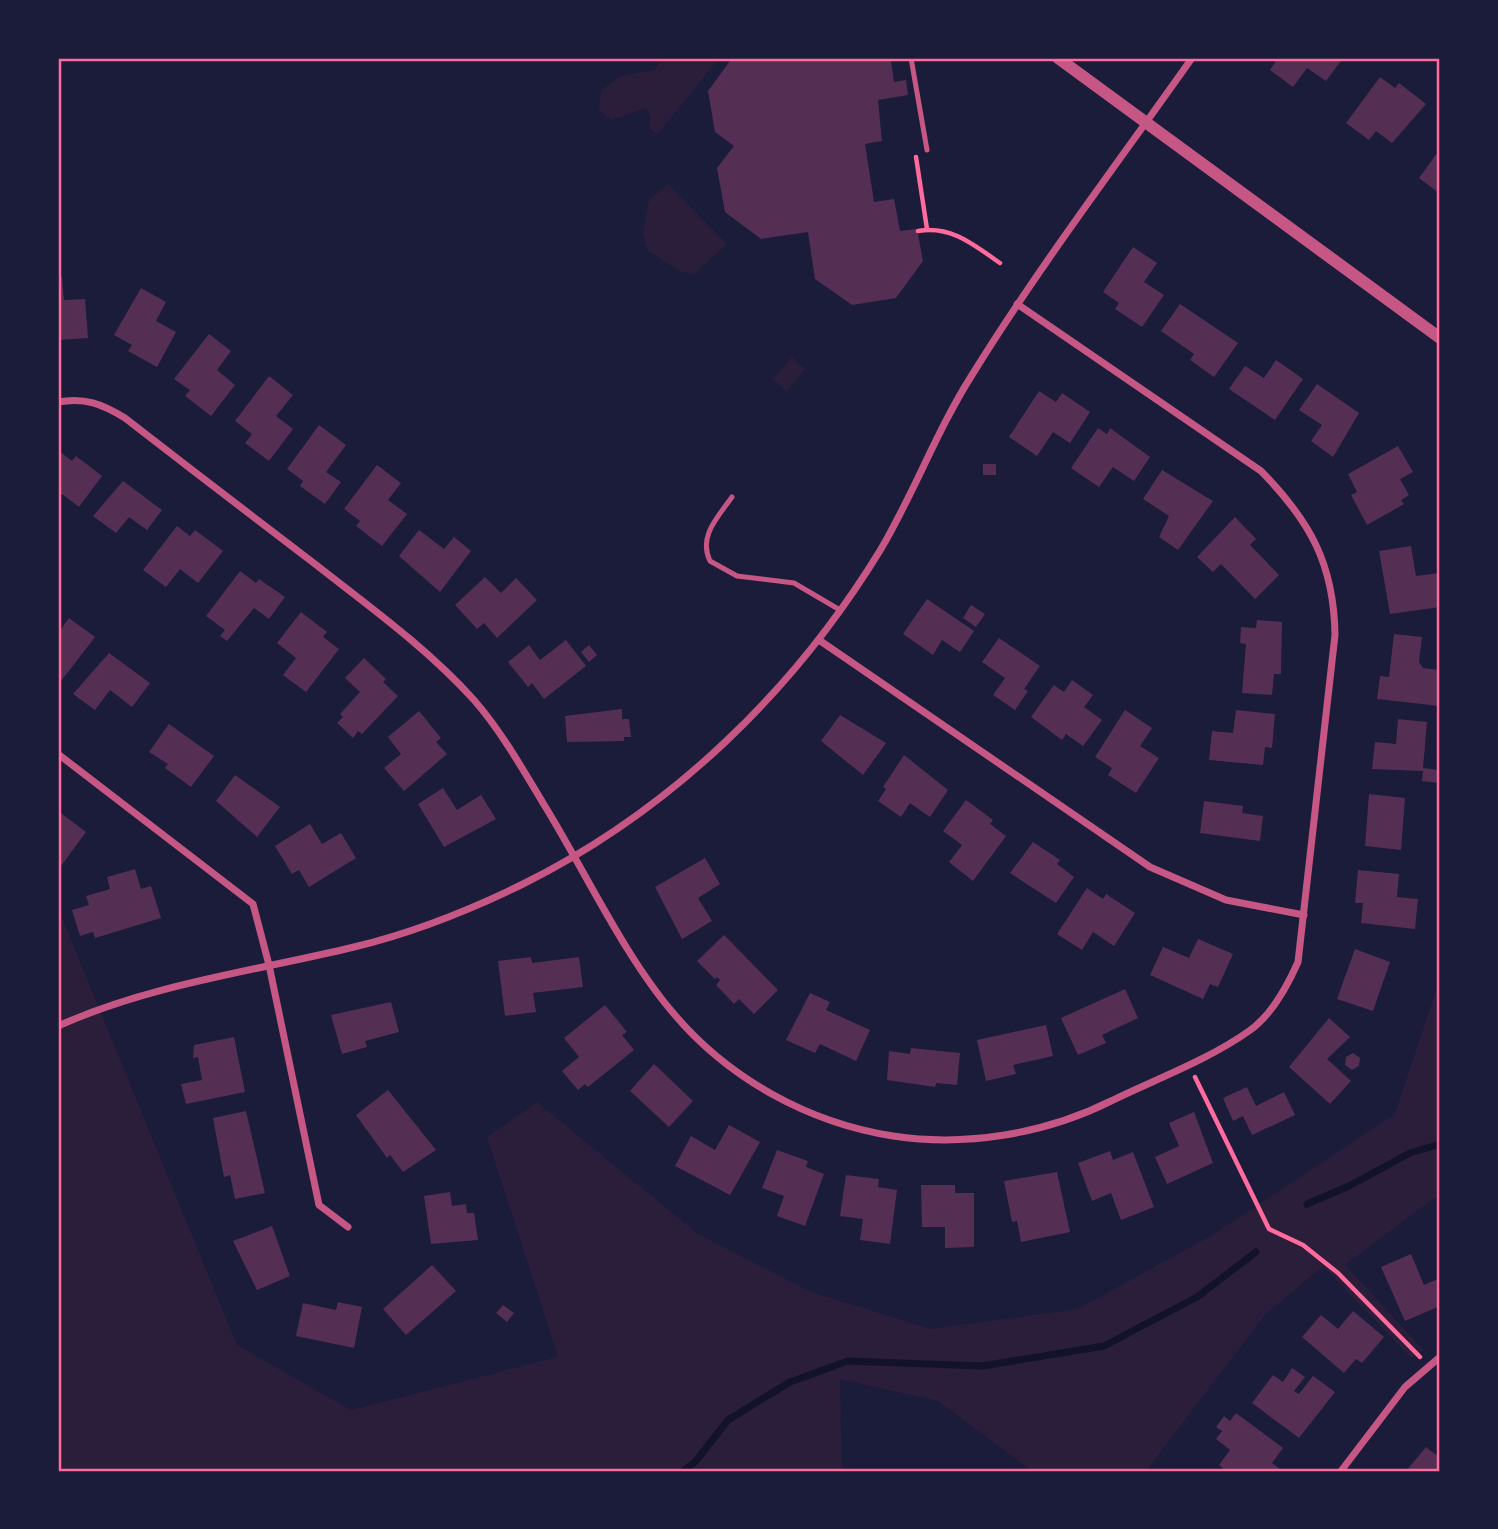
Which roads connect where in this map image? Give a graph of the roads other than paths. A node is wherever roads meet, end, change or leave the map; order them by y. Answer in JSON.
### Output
{"nodes":[{"id":1,"x":911,"y":58,"type":"edge"},
{"id":2,"x":1058,"y":58,"type":"edge"},
{"id":3,"x":1192,"y":58,"type":"edge"},
{"id":4,"x":1146,"y":122,"type":"junction"},
{"id":5,"x":928,"y":150,"type":"dead end"},
{"id":6,"x":1017,"y":304,"type":"junction"},
{"id":7,"x":1440,"y":338,"type":"edge"},
{"id":8,"x":58,"y":402,"type":"edge"},
{"id":9,"x":732,"y":496,"type":"dead end"},
{"id":10,"x":840,"y":610,"type":"junction"},
{"id":11,"x":819,"y":640,"type":"junction"},
{"id":12,"x":58,"y":754,"type":"edge"},
{"id":13,"x":576,"y":857,"type":"junction"},
{"id":14,"x":1304,"y":915,"type":"junction"},
{"id":15,"x":269,"y":965,"type":"junction"},
{"id":16,"x":58,"y":1026,"type":"edge"},
{"id":17,"x":348,"y":1227,"type":"dead end"},
{"id":18,"x":1440,"y":1357,"type":"edge"},
{"id":19,"x":1342,"y":1471,"type":"edge"}],
"edges":[{"from":1,"to":5,"type":"lane"},
{"from":2,"to":4,"type":"street"},
{"from":3,"to":4,"type":"street"},
{"from":4,"to":6,"type":"street"},
{"from":4,"to":7,"type":"street"},
{"from":6,"to":10,"type":"street"},
{"from":6,"to":14,"type":"street"},
{"from":8,"to":13,"type":"street"},
{"from":9,"to":10,"type":"lane"},
{"from":10,"to":11,"type":"street"},
{"from":11,"to":13,"type":"street"},
{"from":11,"to":14,"type":"street"},
{"from":12,"to":15,"type":"street"},
{"from":13,"to":14,"type":"street"},
{"from":13,"to":15,"type":"street"},
{"from":15,"to":16,"type":"street"},
{"from":15,"to":17,"type":"street"},
{"from":18,"to":19,"type":"street"}]}
